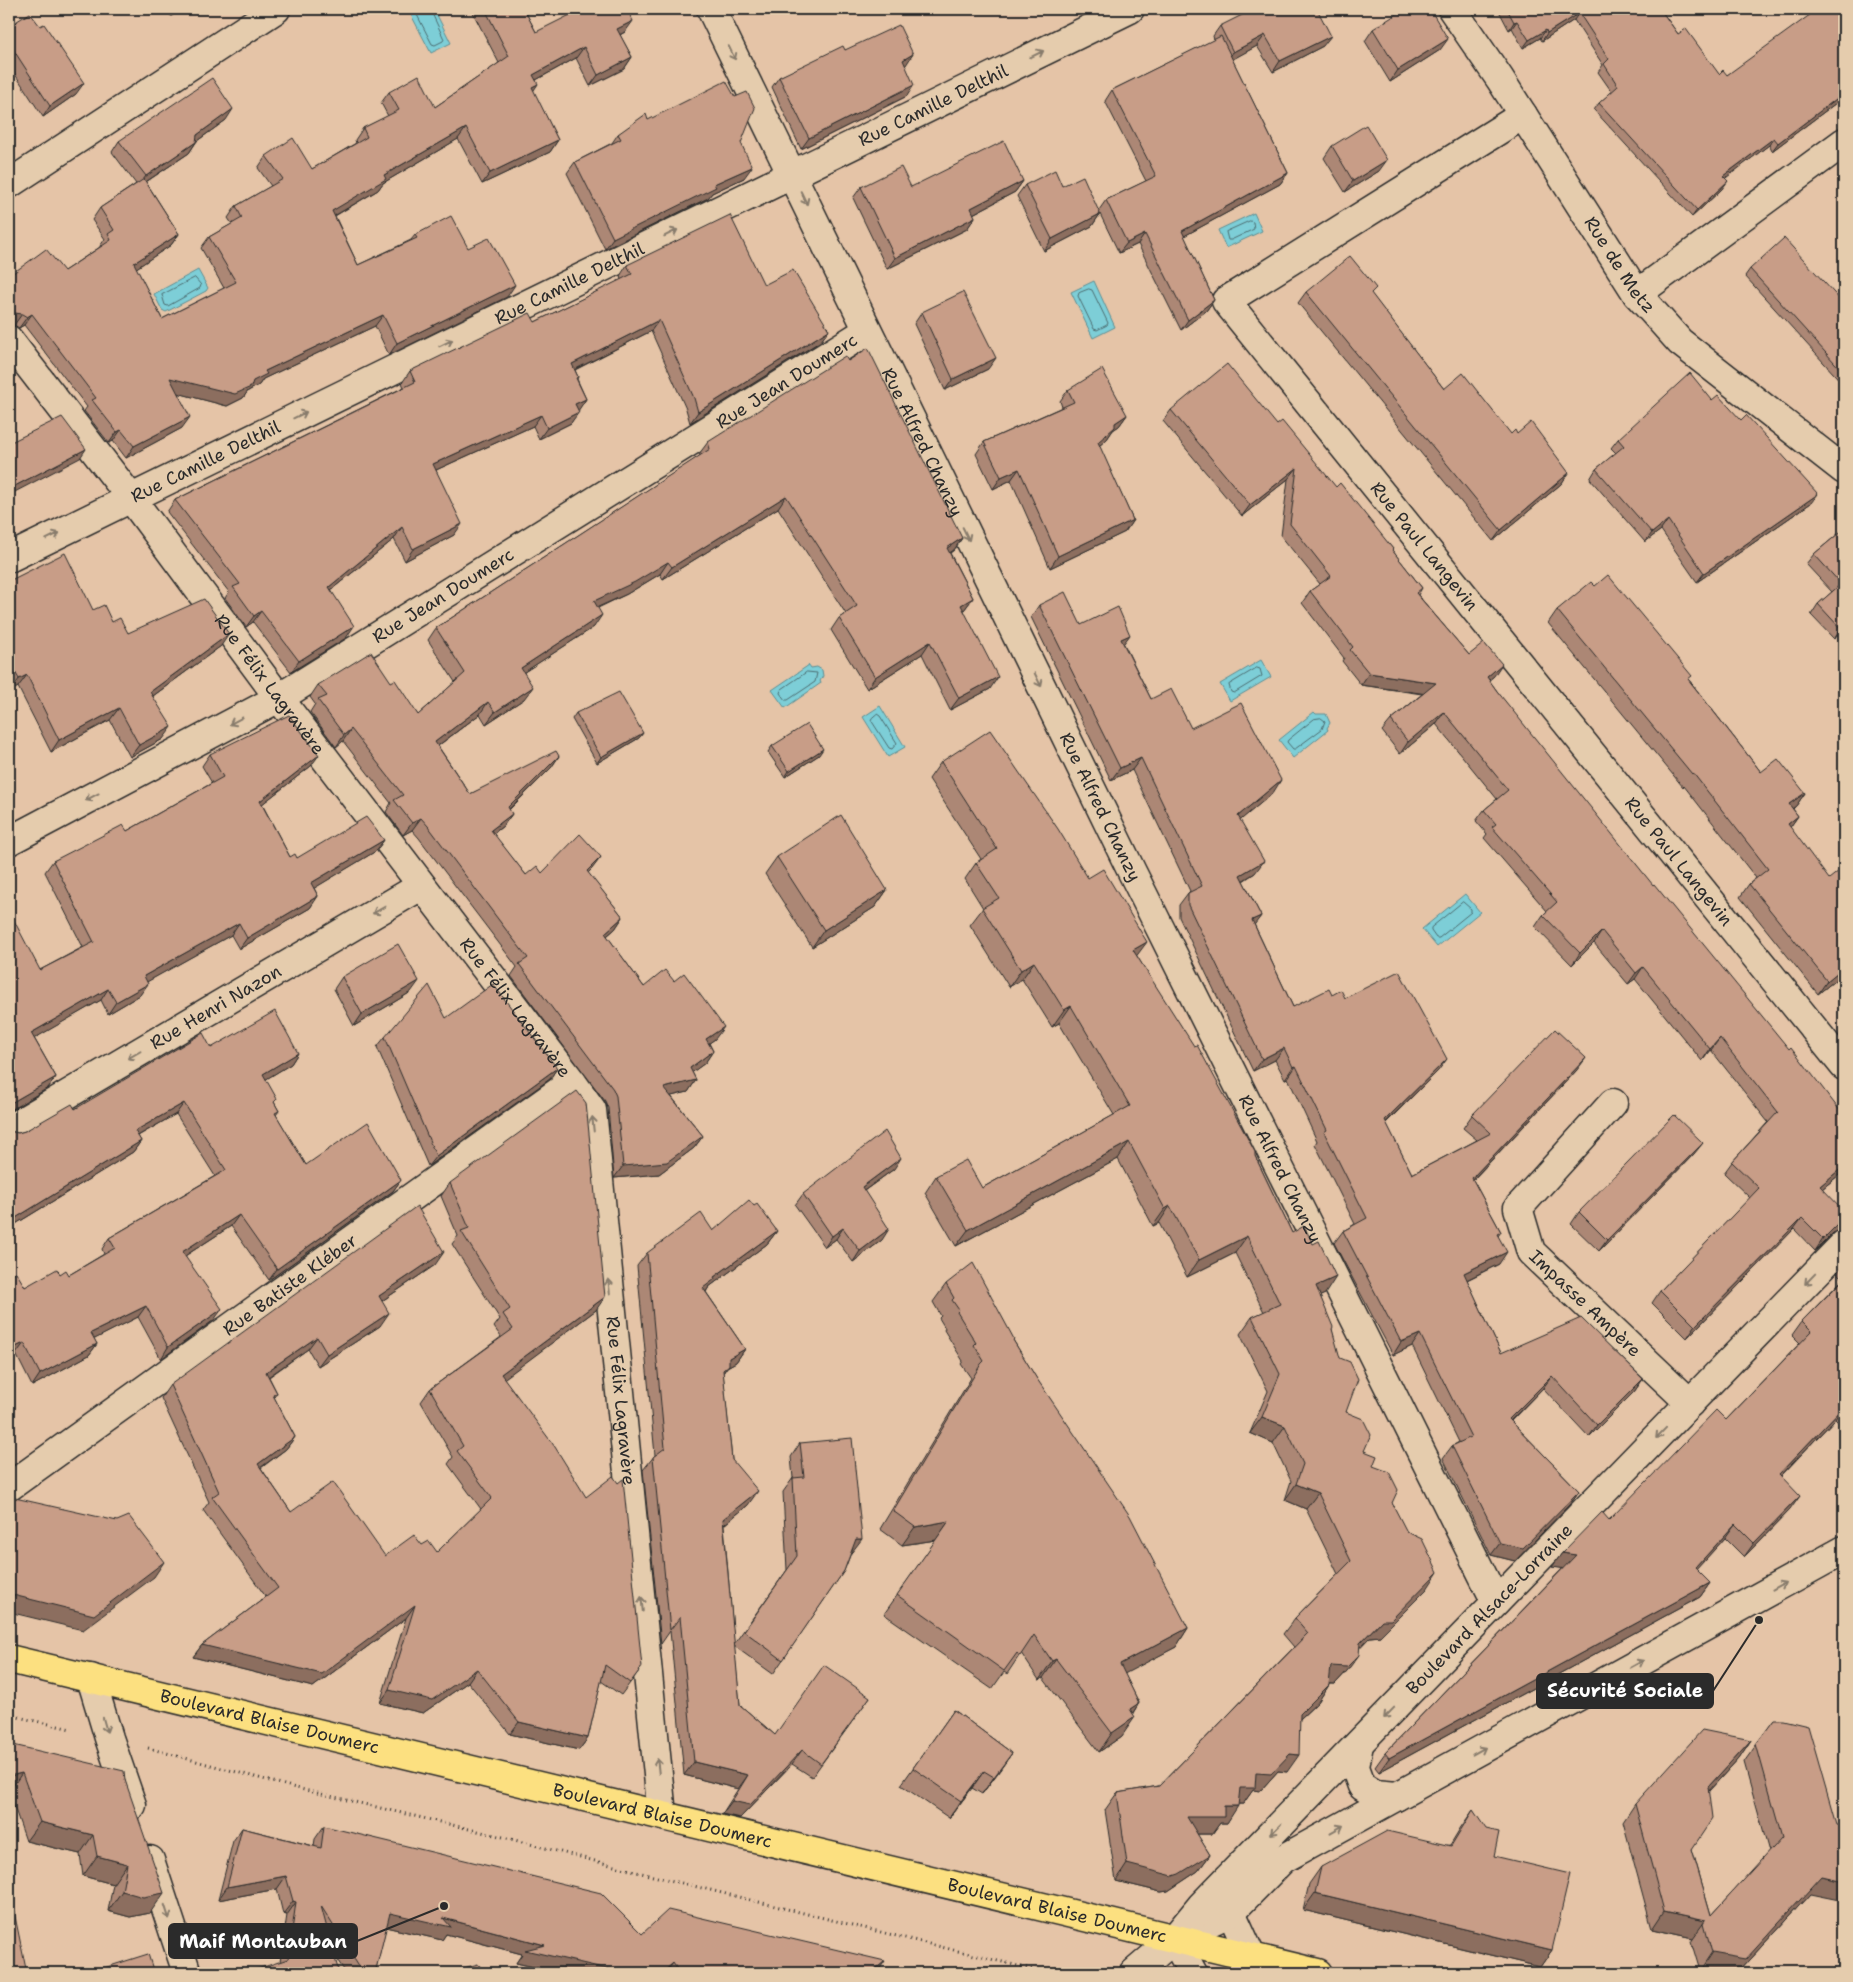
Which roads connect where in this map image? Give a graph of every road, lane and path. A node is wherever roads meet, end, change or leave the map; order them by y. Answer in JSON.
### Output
{"nodes":[{"id":1,"x":276,"y":9,"type":"edge"},
{"id":2,"x":711,"y":9,"type":"edge"},
{"id":3,"x":1130,"y":9,"type":"edge"},
{"id":4,"x":1452,"y":9,"type":"edge"},
{"id":5,"x":1523,"y":115,"type":"junction"},
{"id":6,"x":1844,"y":142,"type":"edge"},
{"id":7,"x":793,"y":174,"type":"junction"},
{"id":8,"x":9,"y":184,"type":"edge"},
{"id":9,"x":1637,"y":294,"type":"junction"},
{"id":10,"x":867,"y":331,"type":"junction"},
{"id":11,"x":9,"y":340,"type":"edge"},
{"id":12,"x":1844,"y":470,"type":"edge"},
{"id":13,"x":131,"y":498,"type":"junction"},
{"id":14,"x":9,"y":558,"type":"edge"},
{"id":15,"x":279,"y":698,"type":"junction"},
{"id":16,"x":9,"y":841,"type":"edge"},
{"id":17,"x":421,"y":886,"type":"junction"},
{"id":18,"x":1844,"y":1066,"type":"edge"},
{"id":19,"x":572,"y":1082,"type":"junction"},
{"id":20,"x":1613,"y":1103,"type":"dead end"},
{"id":21,"x":9,"y":1128,"type":"edge"},
{"id":22,"x":1844,"y":1244,"type":"edge"},
{"id":23,"x":1690,"y":1403,"type":"junction"},
{"id":24,"x":9,"y":1487,"type":"edge"},
{"id":25,"x":1844,"y":1550,"type":"edge"},
{"id":26,"x":1496,"y":1602,"type":"junction"},
{"id":27,"x":9,"y":1659,"type":"edge"},
{"id":28,"x":92,"y":1678,"type":"junction"},
{"id":29,"x":9,"y":1715,"type":"edge"},
{"id":30,"x":109,"y":1738,"type":"junction"},
{"id":31,"x":1359,"y":1744,"type":"junction"},
{"id":32,"x":1397,"y":1796,"type":"junction"},
{"id":33,"x":662,"y":1815,"type":"junction"},
{"id":34,"x":1231,"y":1912,"type":"junction"},
{"id":35,"x":1174,"y":1939,"type":"junction"},
{"id":36,"x":1251,"y":1956,"type":"junction"},
{"id":37,"x":187,"y":1973,"type":"edge"},
{"id":38,"x":1047,"y":1973,"type":"edge"},
{"id":39,"x":1134,"y":1973,"type":"edge"},
{"id":40,"x":1193,"y":1973,"type":"edge"},
{"id":41,"x":1318,"y":1973,"type":"edge"}],
"edges":[{"from":1,"to":8,"type":"street"},
{"from":2,"to":7,"type":"street","name":"Rue Alfred Chanzy","one_way":true},
{"from":7,"to":3,"type":"street","name":"Rue Camille Delthil","one_way":true},
{"from":4,"to":5,"type":"street","name":"Rue de Metz"},
{"from":5,"to":9,"type":"street","name":"Rue de Metz"},
{"from":5,"to":18,"type":"street","name":"Rue Paul Langevin"},
{"from":6,"to":9,"type":"street"},
{"from":7,"to":10,"type":"street","name":"Rue Alfred Chanzy","one_way":true},
{"from":13,"to":7,"type":"street","name":"Rue Camille Delthil","one_way":true},
{"from":9,"to":12,"type":"street","name":"Rue de Metz"},
{"from":10,"to":15,"type":"street","name":"Rue Jean Doumerc"},
{"from":10,"to":26,"type":"street","name":"Rue Alfred Chanzy","one_way":true},
{"from":11,"to":13,"type":"street","name":"Rue Félix Lagravère"},
{"from":14,"to":13,"type":"street","name":"Rue Camille Delthil","one_way":true},
{"from":13,"to":15,"type":"street","name":"Rue Félix Lagravère"},
{"from":15,"to":16,"type":"street","name":"Rue Jean Doumerc","one_way":true},
{"from":15,"to":17,"type":"street","name":"Rue Félix Lagravère"},
{"from":17,"to":19,"type":"street","name":"Rue Félix Lagravère"},
{"from":17,"to":21,"type":"street","name":"Rue Henri Nazon","one_way":true},
{"from":19,"to":24,"type":"street","name":"Rue Batiste Kléber"},
{"from":33,"to":19,"type":"street","name":"Rue Félix Lagravère","one_way":true},
{"from":20,"to":23,"type":"street","name":"Impasse Ampère"},
{"from":22,"to":23,"type":"street","name":"Boulevard Alsace-Lorraine","one_way":true},
{"from":23,"to":26,"type":"street","name":"Boulevard Alsace-Lorraine","one_way":true},
{"from":32,"to":25,"type":"street","one_way":true},
{"from":26,"to":31,"type":"street","name":"Boulevard Alsace-Lorraine","one_way":true},
{"from":27,"to":28,"type":"main road","name":"Boulevard Blaise Doumerc"},
{"from":28,"to":30,"type":"street","one_way":true},
{"from":28,"to":33,"type":"main road","name":"Boulevard Blaise Doumerc"},
{"from":29,"to":30,"type":"path"},
{"from":30,"to":37,"type":"street","one_way":true},
{"from":30,"to":38,"type":"path"},
{"from":31,"to":32,"type":"street"},
{"from":31,"to":35,"type":"street","name":"Boulevard Alsace-Lorraine","one_way":true},
{"from":34,"to":32,"type":"street","one_way":true},
{"from":33,"to":35,"type":"main road","name":"Boulevard Blaise Doumerc"},
{"from":34,"to":35,"type":"street"},
{"from":34,"to":36,"type":"street"},
{"from":35,"to":36,"type":"main road","name":"Boulevard Blaise Doumerc"},
{"from":35,"to":39,"type":"street","name":"Boulevard Alsace-Lorraine"},
{"from":35,"to":40,"type":"street"},
{"from":36,"to":41,"type":"main road","name":"Boulevard Blaise Doumerc"}]}
